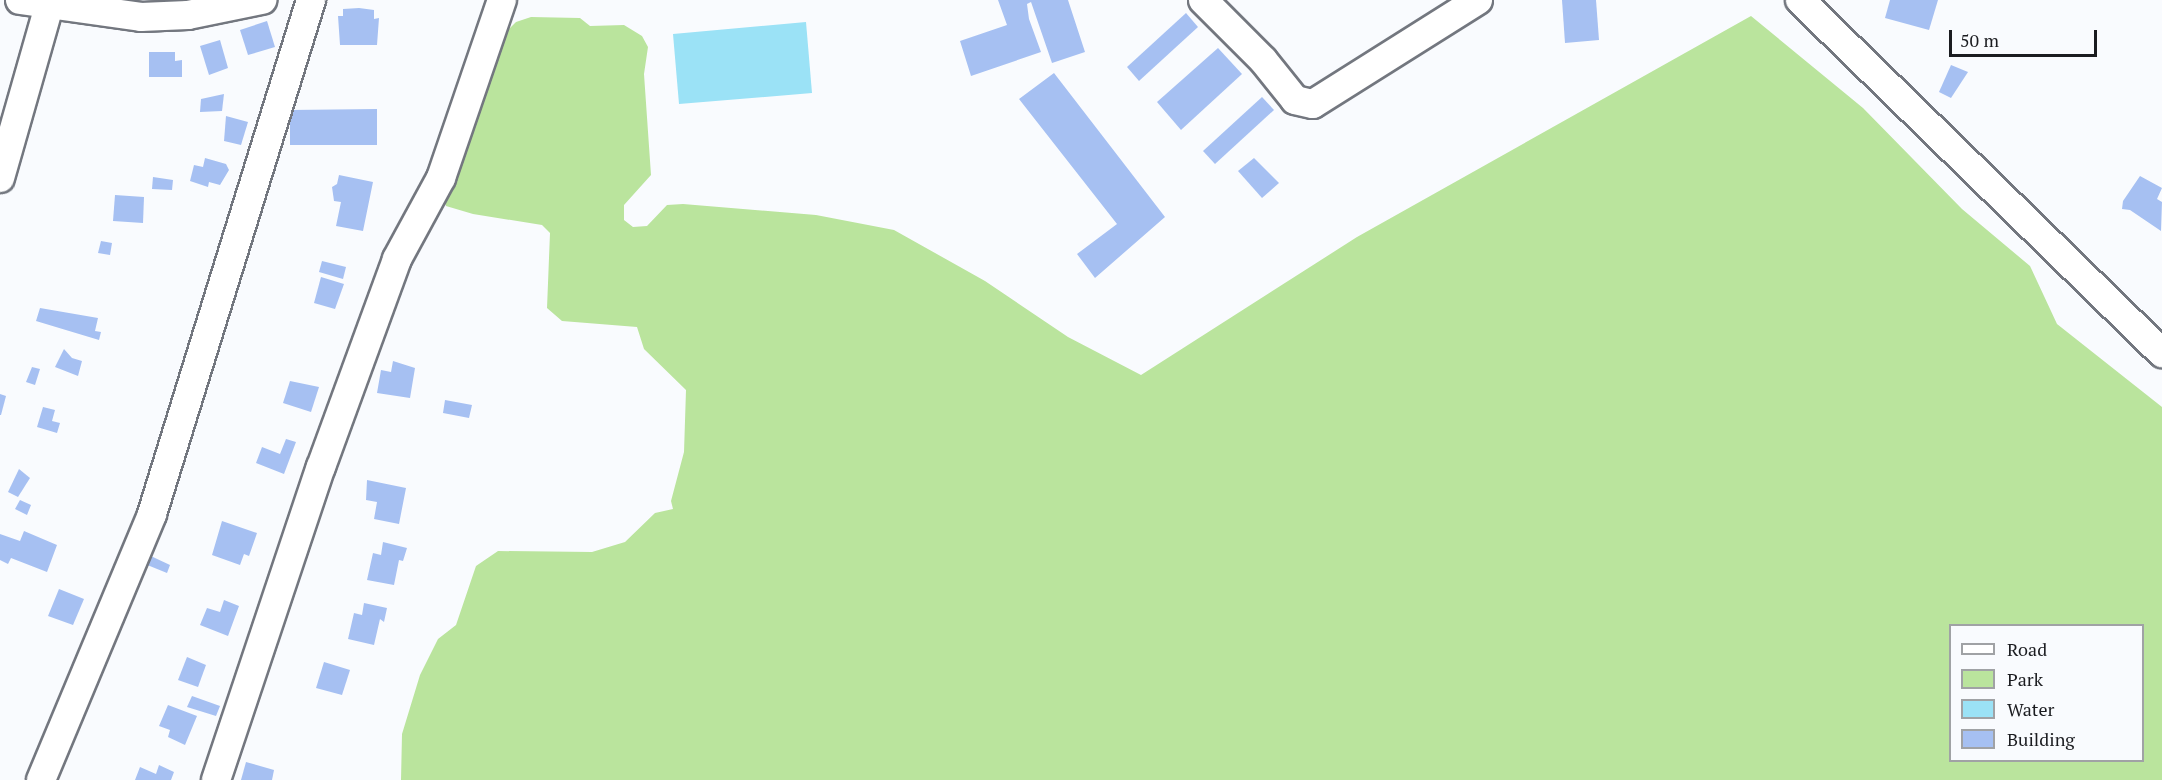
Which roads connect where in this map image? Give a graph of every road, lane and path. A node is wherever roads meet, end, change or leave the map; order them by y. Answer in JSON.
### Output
{"nodes":[{"id":1,"x":20,"y":0,"type":"edge"},
{"id":2,"x":262,"y":0,"type":"edge"},
{"id":3,"x":310,"y":0,"type":"edge"},
{"id":4,"x":502,"y":0,"type":"edge"},
{"id":5,"x":1203,"y":0,"type":"edge"},
{"id":6,"x":1478,"y":0,"type":"edge"},
{"id":7,"x":1800,"y":0,"type":"edge"},
{"id":8,"x":49,"y":6,"type":"junction"},
{"id":9,"x":0,"y":178,"type":"edge"},
{"id":10,"x":2162,"y":353,"type":"edge"},
{"id":11,"x":41,"y":780,"type":"edge"},
{"id":12,"x":216,"y":780,"type":"edge"}],
"edges":[{"from":1,"to":8,"type":"street"},
{"from":2,"to":8,"type":"street"},
{"from":3,"to":11,"type":"street"},
{"from":4,"to":12,"type":"street"},
{"from":5,"to":6,"type":"street"},
{"from":7,"to":10,"type":"street"},
{"from":8,"to":9,"type":"street"}]}
